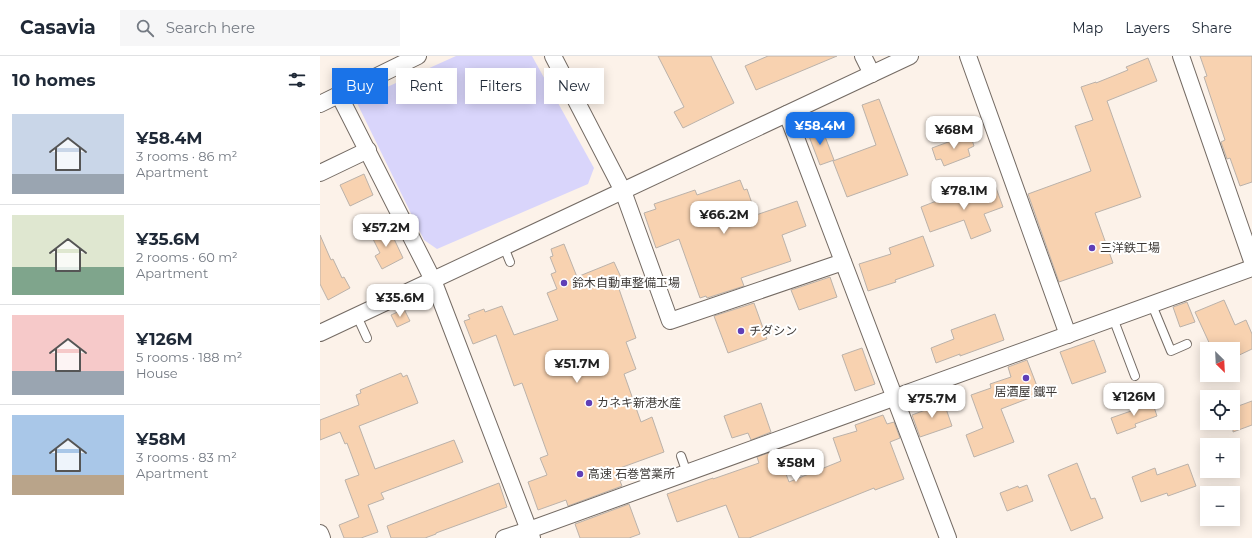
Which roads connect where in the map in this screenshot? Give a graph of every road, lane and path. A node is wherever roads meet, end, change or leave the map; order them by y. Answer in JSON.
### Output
{"nodes":[{"id":1,"x":418,"y":56,"type":"edge"},
{"id":2,"x":553,"y":56,"type":"edge"},
{"id":3,"x":863,"y":56,"type":"edge"},
{"id":4,"x":910,"y":56,"type":"edge"},
{"id":5,"x":968,"y":56,"type":"edge"},
{"id":6,"x":1181,"y":56,"type":"edge"},
{"id":7,"x":388,"y":71,"type":"edge"},
{"id":8,"x":872,"y":74,"type":"junction"},
{"id":9,"x":332,"y":98,"type":"edge"},
{"id":10,"x":320,"y":104,"type":"edge"},
{"id":11,"x":344,"y":104,"type":"edge"},
{"id":12,"x":787,"y":114,"type":"junction"},
{"id":13,"x":368,"y":150,"type":"junction"},
{"id":14,"x":320,"y":173,"type":"edge"},
{"id":15,"x":623,"y":191,"type":"junction"},
{"id":16,"x":504,"y":247,"type":"junction"},
{"id":17,"x":1252,"y":261,"type":"edge"},
{"id":18,"x":510,"y":262,"type":"dead end"},
{"id":19,"x":843,"y":262,"type":"junction"},
{"id":20,"x":1252,"y":268,"type":"edge"},
{"id":21,"x":434,"y":280,"type":"junction"},
{"id":22,"x":1152,"y":304,"type":"junction"},
{"id":23,"x":357,"y":316,"type":"junction"},
{"id":24,"x":1113,"y":318,"type":"junction"},
{"id":25,"x":320,"y":333,"type":"edge"},
{"id":26,"x":1068,"y":335,"type":"junction"},
{"id":27,"x":367,"y":338,"type":"dead end"},
{"id":28,"x":1187,"y":344,"type":"dead end"},
{"id":29,"x":1135,"y":376,"type":"dead end"},
{"id":30,"x":894,"y":398,"type":"junction"},
{"id":31,"x":681,"y":456,"type":"dead end"},
{"id":32,"x":687,"y":473,"type":"junction"},
{"id":33,"x":320,"y":534,"type":"edge"},
{"id":34,"x":530,"y":534,"type":"edge"},
{"id":35,"x":322,"y":538,"type":"edge"},
{"id":36,"x":504,"y":538,"type":"edge"},
{"id":37,"x":948,"y":538,"type":"edge"}],
"edges":[{"from":1,"to":7,"type":"street"},
{"from":2,"to":15,"type":"street"},
{"from":3,"to":8,"type":"street"},
{"from":4,"to":8,"type":"street"},
{"from":5,"to":26,"type":"street"},
{"from":6,"to":17,"type":"street"},
{"from":8,"to":12,"type":"street"},
{"from":9,"to":10,"type":"street"},
{"from":11,"to":13,"type":"street"},
{"from":12,"to":15,"type":"street"},
{"from":12,"to":19,"type":"street"},
{"from":13,"to":14,"type":"street"},
{"from":13,"to":21,"type":"street"},
{"from":15,"to":16,"type":"street"},
{"from":15,"to":19,"type":"street"},
{"from":16,"to":18,"type":"lane"},
{"from":16,"to":21,"type":"street"},
{"from":19,"to":30,"type":"street"},
{"from":20,"to":22,"type":"street"},
{"from":21,"to":23,"type":"street"},
{"from":21,"to":34,"type":"street"},
{"from":22,"to":24,"type":"street"},
{"from":22,"to":28,"type":"lane"},
{"from":23,"to":25,"type":"street"},
{"from":23,"to":27,"type":"lane"},
{"from":24,"to":26,"type":"street"},
{"from":24,"to":29,"type":"lane"},
{"from":26,"to":30,"type":"street"},
{"from":30,"to":32,"type":"street"},
{"from":30,"to":37,"type":"street"},
{"from":31,"to":32,"type":"lane"},
{"from":32,"to":34,"type":"street"},
{"from":33,"to":35,"type":"street"},
{"from":34,"to":36,"type":"street"}]}
